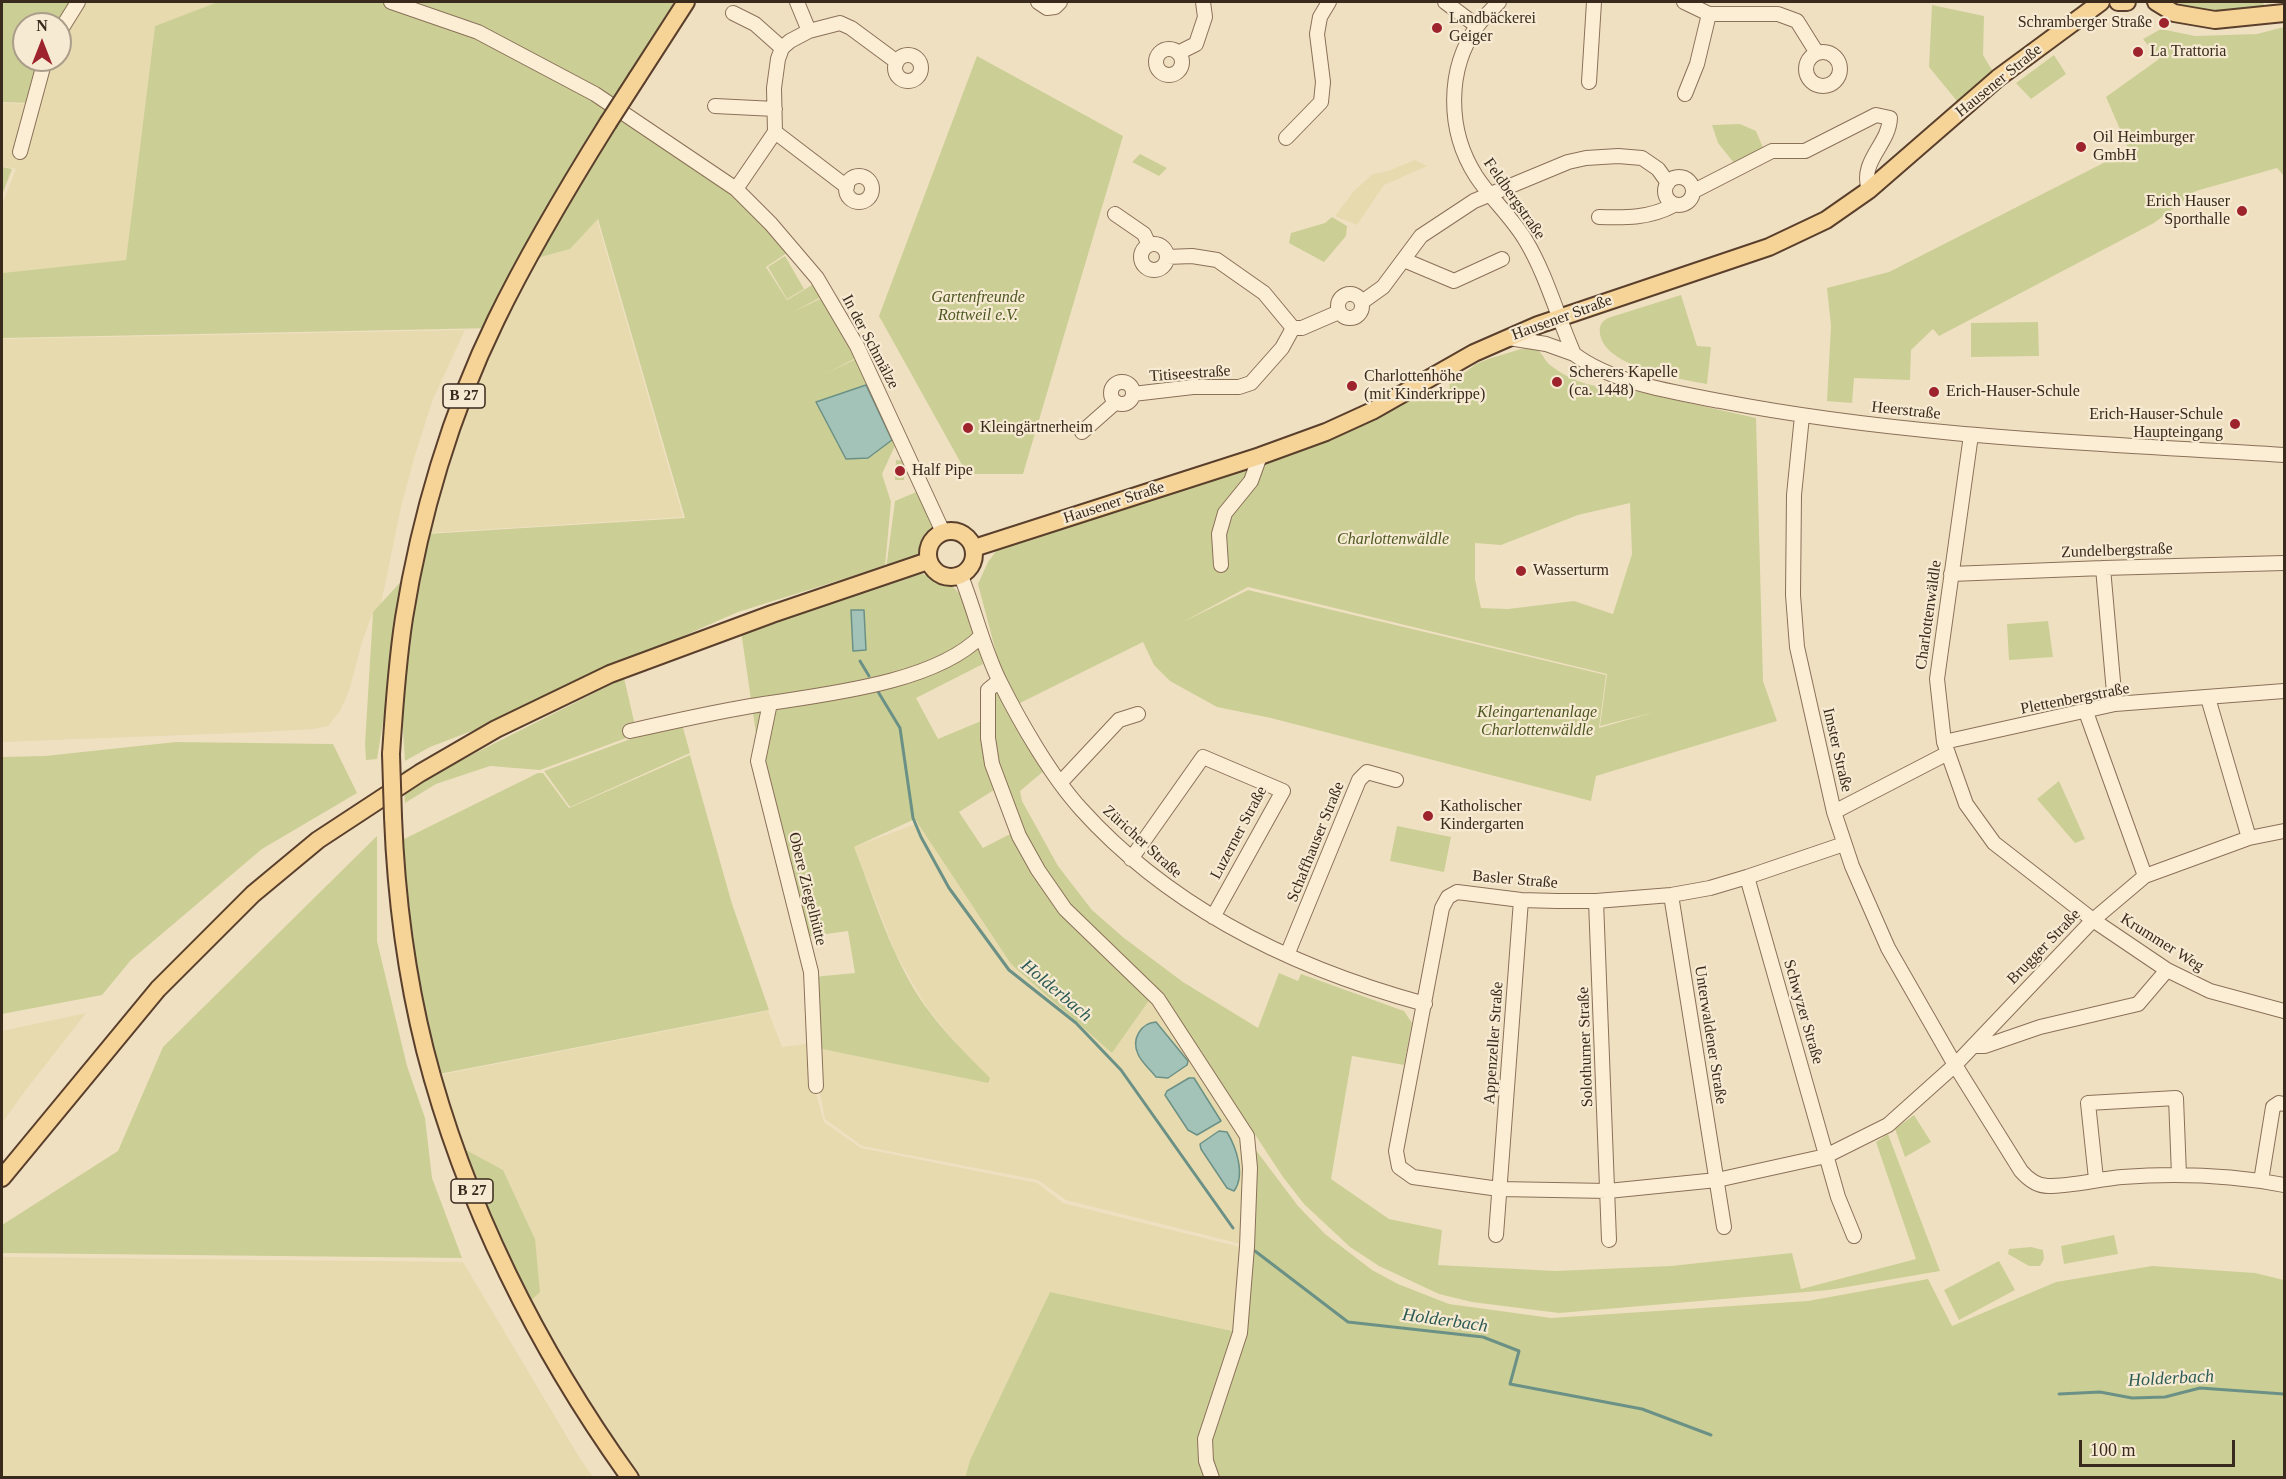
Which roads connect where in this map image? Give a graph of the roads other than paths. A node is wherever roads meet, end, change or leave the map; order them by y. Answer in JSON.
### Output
{"nodes":[{"id":1,"x":391,"y":2,"type":"edge"},
{"id":2,"x":686,"y":2,"type":"edge"},
{"id":3,"x":797,"y":2,"type":"edge"},
{"id":4,"x":1038,"y":2,"type":"edge"},
{"id":5,"x":1060,"y":2,"type":"edge"},
{"id":6,"x":1203,"y":2,"type":"edge"},
{"id":7,"x":1329,"y":2,"type":"edge"},
{"id":8,"x":1445,"y":2,"type":"edge"},
{"id":9,"x":1499,"y":2,"type":"edge"},
{"id":10,"x":1594,"y":2,"type":"edge"},
{"id":11,"x":1684,"y":2,"type":"edge"},
{"id":12,"x":2101,"y":2,"type":"edge"},
{"id":13,"x":2118,"y":2,"type":"edge"},
{"id":14,"x":2127,"y":2,"type":"edge"},
{"id":15,"x":2156,"y":2,"type":"edge"},
{"id":16,"x":733,"y":13,"type":"dead end"},
{"id":17,"x":2284,"y":13,"type":"edge"},
{"id":18,"x":1710,"y":14,"type":"junction"},
{"id":19,"x":1478,"y":26,"type":"junction"},
{"id":20,"x":808,"y":31,"type":"junction"},
{"id":21,"x":782,"y":48,"type":"junction"},
{"id":22,"x":1178,"y":53,"type":"dead end"},
{"id":23,"x":1817,"y":53,"type":"dead end"},
{"id":24,"x":897,"y":62,"type":"dead end"},
{"id":25,"x":42,"y":72,"type":"edge"},
{"id":26,"x":1589,"y":81,"type":"dead end"},
{"id":27,"x":1685,"y":94,"type":"dead end"},
{"id":28,"x":715,"y":106,"type":"dead end"},
{"id":29,"x":775,"y":109,"type":"junction"},
{"id":30,"x":775,"y":132,"type":"junction"},
{"id":31,"x":1286,"y":138,"type":"dead end"},
{"id":32,"x":20,"y":152,"type":"dead end"},
{"id":33,"x":1668,"y":183,"type":"junction"},
{"id":34,"x":847,"y":188,"type":"dead end"},
{"id":35,"x":736,"y":189,"type":"junction"},
{"id":36,"x":1869,"y":190,"type":"junction"},
{"id":37,"x":1694,"y":191,"type":"junction"},
{"id":38,"x":1490,"y":196,"type":"junction"},
{"id":39,"x":1674,"y":205,"type":"junction"},
{"id":40,"x":1115,"y":214,"type":"dead end"},
{"id":41,"x":1599,"y":217,"type":"dead end"},
{"id":42,"x":1149,"y":246,"type":"junction"},
{"id":43,"x":1167,"y":256,"type":"junction"},
{"id":44,"x":1502,"y":259,"type":"dead end"},
{"id":45,"x":1404,"y":260,"type":"junction"},
{"id":46,"x":1558,"y":318,"type":"junction"},
{"id":47,"x":1293,"y":328,"type":"junction"},
{"id":48,"x":1509,"y":338,"type":"junction"},
{"id":49,"x":1574,"y":354,"type":"junction"},
{"id":50,"x":1802,"y":416,"type":"junction"},
{"id":51,"x":1082,"y":432,"type":"dead end"},
{"id":52,"x":1971,"y":435,"type":"junction"},
{"id":53,"x":2284,"y":455,"type":"edge"},
{"id":54,"x":1260,"y":456,"type":"junction"},
{"id":55,"x":944,"y":532,"type":"junction"},
{"id":56,"x":974,"y":548,"type":"junction"},
{"id":57,"x":928,"y":561,"type":"junction"},
{"id":58,"x":2284,"y":563,"type":"edge"},
{"id":59,"x":1221,"y":565,"type":"dead end"},
{"id":60,"x":2103,"y":568,"type":"junction"},
{"id":61,"x":1952,"y":574,"type":"junction"},
{"id":62,"x":961,"y":576,"type":"junction"},
{"id":63,"x":981,"y":636,"type":"junction"},
{"id":64,"x":999,"y":681,"type":"junction"},
{"id":65,"x":2284,"y":691,"type":"edge"},
{"id":66,"x":2208,"y":698,"type":"junction"},
{"id":67,"x":770,"y":703,"type":"junction"},
{"id":68,"x":2115,"y":704,"type":"junction"},
{"id":69,"x":2086,"y":712,"type":"junction"},
{"id":70,"x":1138,"y":714,"type":"dead end"},
{"id":71,"x":630,"y":731,"type":"dead end"},
{"id":72,"x":1946,"y":748,"type":"junction"},
{"id":73,"x":1396,"y":780,"type":"dead end"},
{"id":74,"x":1061,"y":782,"type":"junction"},
{"id":75,"x":1834,"y":812,"type":"junction"},
{"id":76,"x":2284,"y":831,"type":"edge"},
{"id":77,"x":2249,"y":838,"type":"junction"},
{"id":78,"x":1844,"y":844,"type":"junction"},
{"id":79,"x":1131,"y":859,"type":"junction"},
{"id":80,"x":2145,"y":876,"type":"junction"},
{"id":81,"x":1747,"y":877,"type":"junction"},
{"id":82,"x":1671,"y":895,"type":"junction"},
{"id":83,"x":1521,"y":900,"type":"junction"},
{"id":84,"x":1596,"y":901,"type":"junction"},
{"id":85,"x":1213,"y":918,"type":"junction"},
{"id":86,"x":2093,"y":920,"type":"junction"},
{"id":87,"x":1287,"y":955,"type":"junction"},
{"id":88,"x":2167,"y":970,"type":"junction"},
{"id":89,"x":1425,"y":1004,"type":"junction"},
{"id":90,"x":2284,"y":1011,"type":"edge"},
{"id":91,"x":1973,"y":1046,"type":"junction"},
{"id":92,"x":1955,"y":1065,"type":"junction"},
{"id":93,"x":816,"y":1086,"type":"dead end"},
{"id":94,"x":2284,"y":1104,"type":"edge"},
{"id":95,"x":1826,"y":1156,"type":"junction"},
{"id":96,"x":2179,"y":1175,"type":"junction"},
{"id":97,"x":2,"y":1178,"type":"edge"},
{"id":98,"x":2096,"y":1179,"type":"junction"},
{"id":99,"x":1717,"y":1180,"type":"junction"},
{"id":100,"x":2261,"y":1181,"type":"junction"},
{"id":101,"x":2284,"y":1185,"type":"edge"},
{"id":102,"x":1499,"y":1189,"type":"junction"},
{"id":103,"x":1608,"y":1191,"type":"junction"},
{"id":104,"x":1724,"y":1227,"type":"dead end"},
{"id":105,"x":1496,"y":1235,"type":"dead end"},
{"id":106,"x":1854,"y":1236,"type":"dead end"},
{"id":107,"x":1609,"y":1240,"type":"dead end"},
{"id":108,"x":630,"y":1478,"type":"edge"},
{"id":109,"x":1212,"y":1478,"type":"edge"}],
"edges":[{"from":1,"to":35,"type":"street","name":"In der Schmälze"},
{"from":2,"to":108,"type":"main road","number":"B 27","bridge":true},
{"from":3,"to":20,"type":"street"},
{"from":4,"to":5,"type":"street"},
{"from":6,"to":22,"type":"street"},
{"from":7,"to":31,"type":"street"},
{"from":8,"to":19,"type":"street"},
{"from":9,"to":19,"type":"street","name":"Feldbergstraße"},
{"from":10,"to":26,"type":"street"},
{"from":11,"to":18,"type":"street"},
{"from":12,"to":36,"type":"main road","name":"Hausener Straße"},
{"from":13,"to":14,"type":"main road"},
{"from":15,"to":17,"type":"main road"},
{"from":16,"to":21,"type":"street"},
{"from":18,"to":23,"type":"street"},
{"from":18,"to":27,"type":"street"},
{"from":19,"to":38,"type":"street","name":"Feldbergstraße"},
{"from":20,"to":21,"type":"street"},
{"from":20,"to":24,"type":"street"},
{"from":21,"to":29,"type":"street"},
{"from":25,"to":32,"type":"street"},
{"from":28,"to":29,"type":"street"},
{"from":29,"to":30,"type":"street"},
{"from":30,"to":34,"type":"street"},
{"from":30,"to":35,"type":"street"},
{"from":33,"to":37,"type":"street"},
{"from":33,"to":38,"type":"street"},
{"from":33,"to":39,"type":"street"},
{"from":35,"to":55,"type":"street","name":"In der Schmälze"},
{"from":36,"to":37,"type":"street"},
{"from":36,"to":46,"type":"main road","name":"Hausener Straße"},
{"from":37,"to":39,"type":"street"},
{"from":38,"to":45,"type":"street"},
{"from":38,"to":46,"type":"street","name":"Feldbergstraße"},
{"from":39,"to":41,"type":"street"},
{"from":40,"to":42,"type":"street"},
{"from":42,"to":43,"type":"street"},
{"from":42,"to":43,"type":"street"},
{"from":43,"to":47,"type":"street"},
{"from":44,"to":45,"type":"street"},
{"from":45,"to":47,"type":"street"},
{"from":46,"to":48,"type":"main road","name":"Hausener Straße"},
{"from":46,"to":49,"type":"street"},
{"from":47,"to":51,"type":"street","name":"Titiseestraße"},
{"from":48,"to":49,"type":"street","name":"Heerstraße"},
{"from":48,"to":54,"type":"main road","name":"Hausener Straße"},
{"from":49,"to":50,"type":"street","name":"Heerstraße"},
{"from":50,"to":52,"type":"street","name":"Heerstraße"},
{"from":50,"to":75,"type":"street","name":"Imster Straße"},
{"from":52,"to":53,"type":"street","name":"Heerstraße"},
{"from":52,"to":61,"type":"street","name":"Charlottenwäldle"},
{"from":54,"to":56,"type":"main road","name":"Hausener Straße"},
{"from":54,"to":59,"type":"street"},
{"from":55,"to":56,"type":"main road"},
{"from":55,"to":57,"type":"main road"},
{"from":56,"to":62,"type":"main road"},
{"from":57,"to":62,"type":"main road"},
{"from":57,"to":97,"type":"main road"},
{"from":58,"to":60,"type":"street","name":"Zundelbergstraße"},
{"from":60,"to":61,"type":"street","name":"Zundelbergstraße"},
{"from":60,"to":68,"type":"street"},
{"from":61,"to":72,"type":"street","name":"Charlottenwäldle"},
{"from":62,"to":63,"type":"street","name":"Züricher Straße"},
{"from":63,"to":64,"type":"street","name":"Züricher Straße"},
{"from":63,"to":67,"type":"street"},
{"from":64,"to":74,"type":"street","name":"Züricher Straße"},
{"from":64,"to":109,"type":"street"},
{"from":65,"to":66,"type":"street","name":"Plettenbergstraße"},
{"from":66,"to":68,"type":"street","name":"Plettenbergstraße"},
{"from":66,"to":77,"type":"street"},
{"from":67,"to":71,"type":"street"},
{"from":67,"to":93,"type":"street","name":"Obere Ziegelhütte"},
{"from":68,"to":69,"type":"street","name":"Plettenbergstraße"},
{"from":69,"to":72,"type":"street","name":"Plettenbergstraße"},
{"from":69,"to":80,"type":"street"},
{"from":70,"to":74,"type":"street"},
{"from":72,"to":75,"type":"street","name":"Plettenbergstraße"},
{"from":72,"to":86,"type":"street","name":"Charlottenwäldle"},
{"from":73,"to":87,"type":"street","name":"Schaffhauser Straße"},
{"from":74,"to":79,"type":"street","name":"Züricher Straße"},
{"from":75,"to":78,"type":"street","name":"Imster Straße"},
{"from":76,"to":77,"type":"street","name":"Brugger Straße"},
{"from":77,"to":80,"type":"street","name":"Brugger Straße"},
{"from":78,"to":81,"type":"street","name":"Basler Straße"},
{"from":78,"to":92,"type":"street","name":"Imster Straße"},
{"from":79,"to":85,"type":"street","name":"Züricher Straße"},
{"from":79,"to":85,"type":"street","name":"Luzerner Straße"},
{"from":80,"to":86,"type":"street","name":"Brugger Straße"},
{"from":81,"to":82,"type":"street","name":"Basler Straße"},
{"from":81,"to":95,"type":"street","name":"Schwyzer Straße"},
{"from":82,"to":84,"type":"street","name":"Basler Straße"},
{"from":82,"to":99,"type":"street","name":"Unterwaldener Straße"},
{"from":83,"to":84,"type":"street","name":"Basler Straße"},
{"from":83,"to":89,"type":"street","name":"Basler Straße"},
{"from":83,"to":102,"type":"street","name":"Appenzeller Straße"},
{"from":84,"to":103,"type":"street","name":"Solothurner Straße"},
{"from":85,"to":87,"type":"street","name":"Züricher Straße"},
{"from":86,"to":88,"type":"street","name":"Krummer Weg"},
{"from":86,"to":91,"type":"street","name":"Brugger Straße"},
{"from":87,"to":89,"type":"street","name":"Züricher Straße"},
{"from":88,"to":90,"type":"street","name":"Krummer Weg"},
{"from":88,"to":91,"type":"street"},
{"from":89,"to":102,"type":"street","name":"Basler Straße"},
{"from":91,"to":92,"type":"street","name":"Brugger Straße"},
{"from":92,"to":95,"type":"street","name":"Basler Straße"},
{"from":92,"to":98,"type":"street","name":"Imster Straße"},
{"from":94,"to":100,"type":"street"},
{"from":95,"to":99,"type":"street","name":"Basler Straße"},
{"from":95,"to":106,"type":"street"},
{"from":96,"to":98,"type":"street","name":"Imster Straße"},
{"from":96,"to":98,"type":"street"},
{"from":96,"to":100,"type":"street","name":"Imster Straße"},
{"from":99,"to":103,"type":"street","name":"Basler Straße"},
{"from":99,"to":104,"type":"street"},
{"from":100,"to":101,"type":"street","name":"Imster Straße"},
{"from":102,"to":103,"type":"street","name":"Basler Straße"},
{"from":102,"to":105,"type":"street"},
{"from":103,"to":107,"type":"street"}]}
